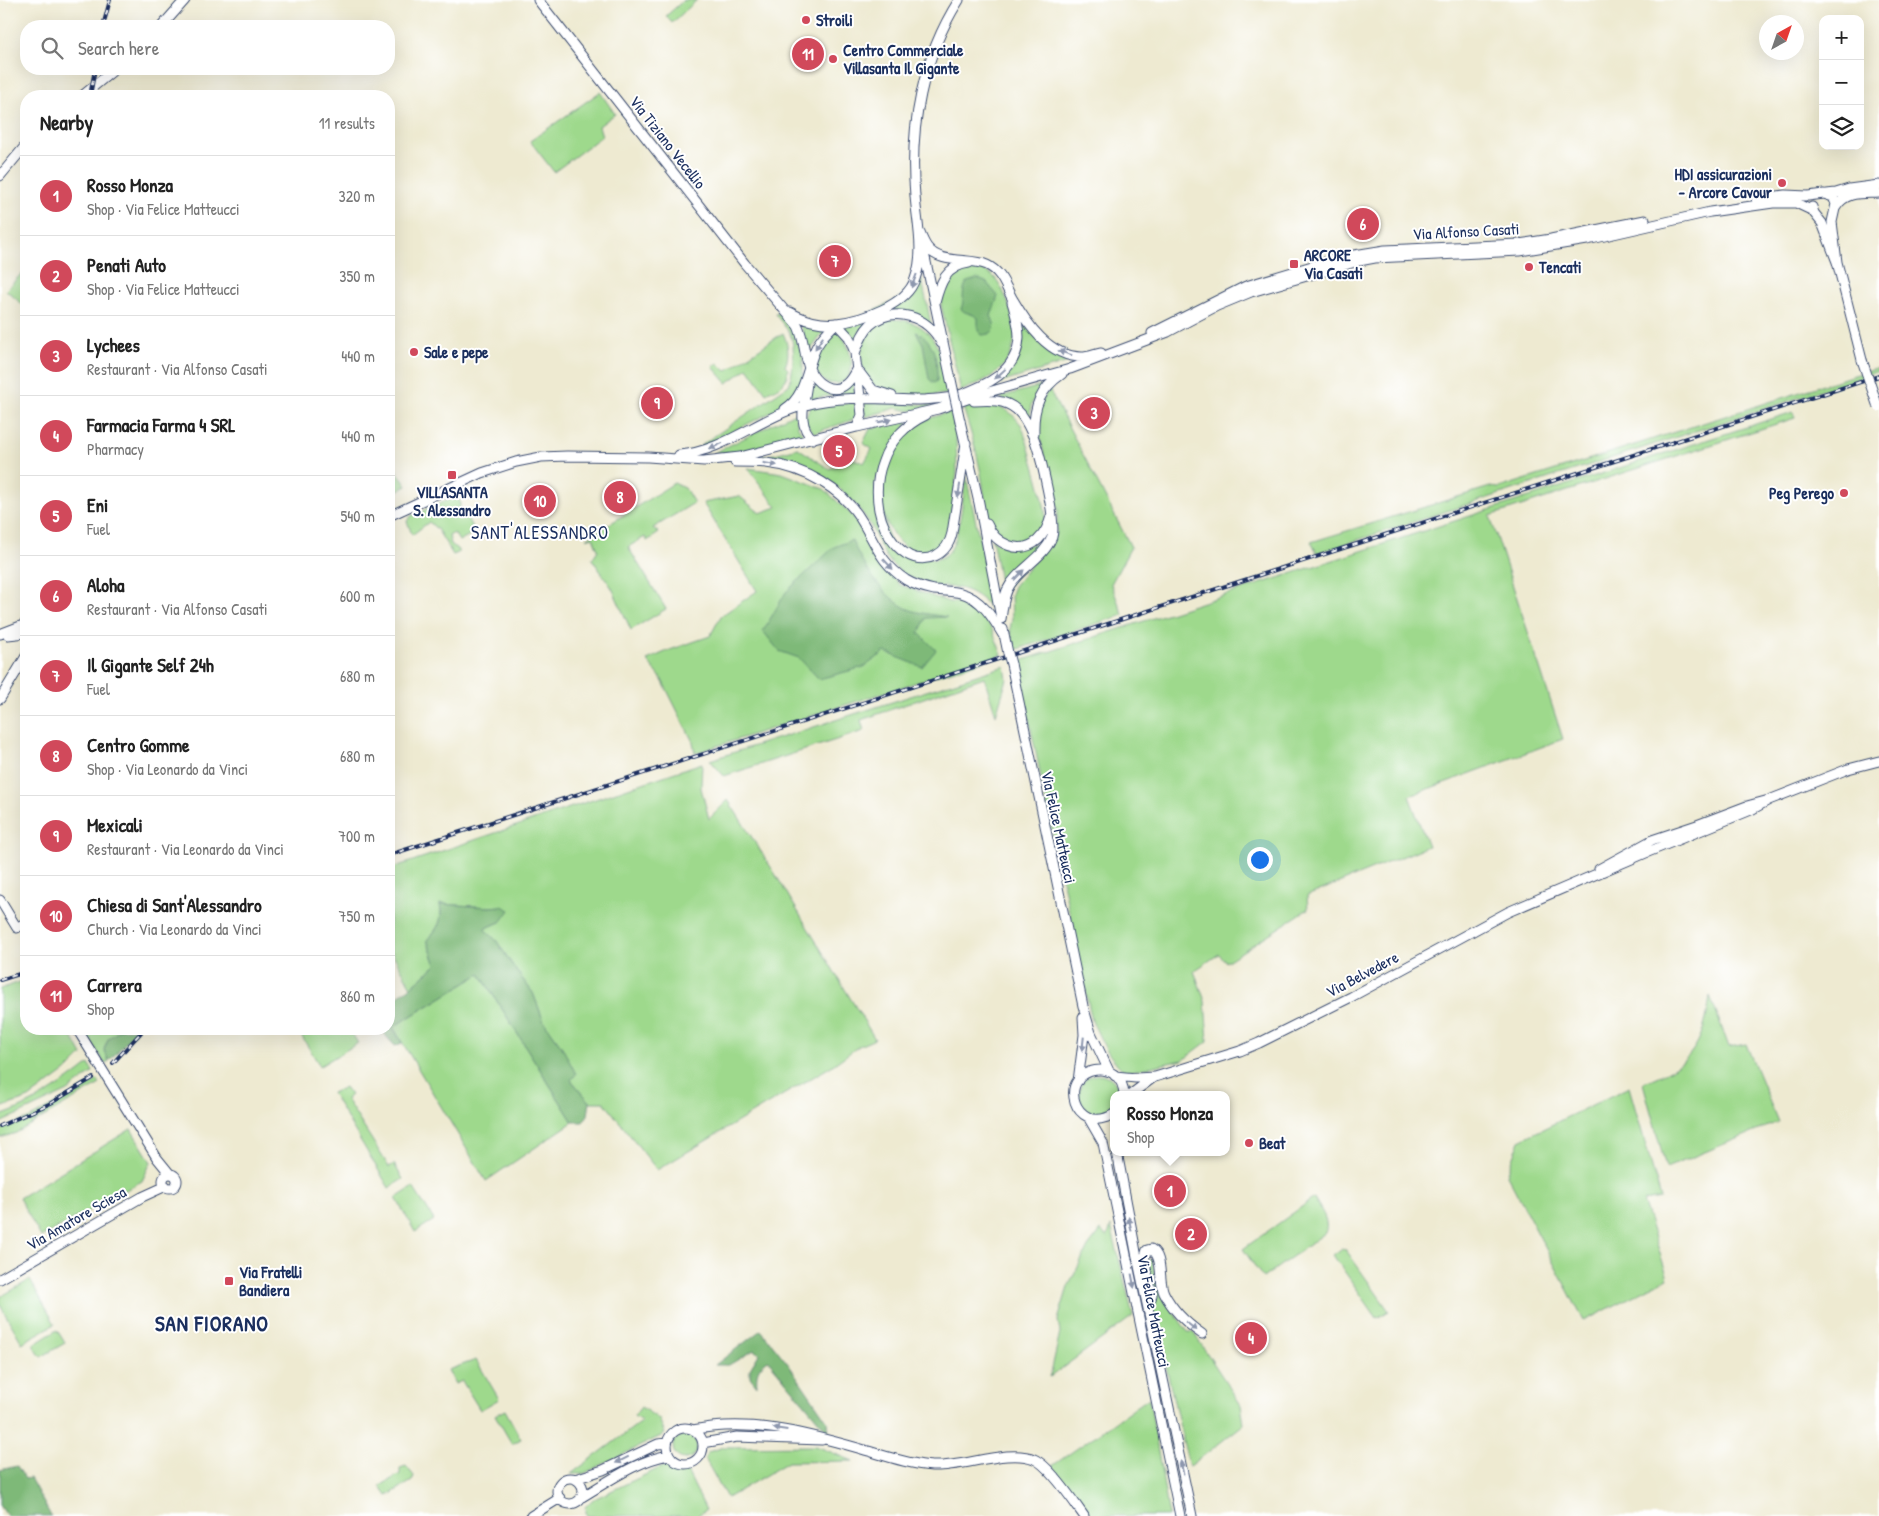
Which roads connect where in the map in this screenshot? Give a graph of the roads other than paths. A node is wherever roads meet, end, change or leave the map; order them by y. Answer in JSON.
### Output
{"nodes":[{"id":1,"x":185,"y":0,"type":"edge"},
{"id":2,"x":538,"y":0,"type":"edge"},
{"id":3,"x":959,"y":0,"type":"edge"},
{"id":4,"x":167,"y":20,"type":"edge"},
{"id":5,"x":108,"y":75,"type":"edge"},
{"id":6,"x":89,"y":90,"type":"edge"},
{"id":7,"x":20,"y":152,"type":"edge"},
{"id":8,"x":0,"y":176,"type":"edge"},
{"id":9,"x":1879,"y":185,"type":"edge"},
{"id":10,"x":1879,"y":193,"type":"edge"},
{"id":11,"x":1823,"y":195,"type":"junction"},
{"id":12,"x":1835,"y":209,"type":"junction"},
{"id":13,"x":1814,"y":213,"type":"junction"},
{"id":14,"x":920,"y":233,"type":"junction"},
{"id":15,"x":977,"y":262,"type":"junction"},
{"id":16,"x":1837,"y":262,"type":"junction"},
{"id":17,"x":1011,"y":297,"type":"junction"},
{"id":18,"x":775,"y":301,"type":"junction"},
{"id":19,"x":934,"y":306,"type":"junction"},
{"id":20,"x":836,"y":324,"type":"junction"},
{"id":21,"x":1130,"y":347,"type":"junction"},
{"id":22,"x":855,"y":353,"type":"junction"},
{"id":23,"x":947,"y":356,"type":"junction"},
{"id":24,"x":809,"y":367,"type":"junction"},
{"id":25,"x":858,"y":368,"type":"junction"},
{"id":26,"x":1070,"y":369,"type":"junction"},
{"id":27,"x":958,"y":396,"type":"junction"},
{"id":28,"x":860,"y":398,"type":"junction"},
{"id":29,"x":917,"y":400,"type":"junction"},
{"id":30,"x":804,"y":405,"type":"junction"},
{"id":31,"x":938,"y":409,"type":"junction"},
{"id":32,"x":1878,"y":409,"type":"edge"},
{"id":33,"x":759,"y":425,"type":"junction"},
{"id":34,"x":858,"y":427,"type":"junction"},
{"id":35,"x":1034,"y":438,"type":"junction"},
{"id":36,"x":813,"y":439,"type":"junction"},
{"id":37,"x":966,"y":443,"type":"junction"},
{"id":38,"x":648,"y":457,"type":"junction"},
{"id":39,"x":704,"y":461,"type":"junction"},
{"id":40,"x":979,"y":502,"type":"junction"},
{"id":41,"x":395,"y":513,"type":"edge"},
{"id":42,"x":1052,"y":513,"type":"junction"},
{"id":43,"x":1001,"y":618,"type":"junction"},
{"id":44,"x":20,"y":627,"type":"edge"},
{"id":45,"x":20,"y":633,"type":"edge"},
{"id":46,"x":1004,"y":634,"type":"junction"},
{"id":47,"x":0,"y":635,"type":"edge"},
{"id":48,"x":20,"y":666,"type":"edge"},
{"id":49,"x":0,"y":699,"type":"edge"},
{"id":50,"x":1879,"y":761,"type":"edge"},
{"id":51,"x":1858,"y":767,"type":"junction"},
{"id":52,"x":1879,"y":768,"type":"edge"},
{"id":53,"x":1769,"y":800,"type":"junction"},
{"id":54,"x":1724,"y":815,"type":"junction"},
{"id":55,"x":1691,"y":827,"type":"junction"},
{"id":56,"x":1708,"y":828,"type":"junction"},
{"id":57,"x":1660,"y":847,"type":"junction"},
{"id":58,"x":1622,"y":855,"type":"junction"},
{"id":59,"x":1577,"y":882,"type":"junction"},
{"id":60,"x":0,"y":900,"type":"edge"},
{"id":61,"x":20,"y":926,"type":"edge"},
{"id":62,"x":1083,"y":1006,"type":"junction"},
{"id":63,"x":81,"y":1035,"type":"edge"},
{"id":64,"x":1112,"y":1074,"type":"junction"},
{"id":65,"x":1154,"y":1077,"type":"junction"},
{"id":66,"x":1077,"y":1081,"type":"junction"},
{"id":67,"x":1123,"y":1091,"type":"edge"},
{"id":68,"x":1135,"y":1091,"type":"edge"},
{"id":69,"x":1088,"y":1116,"type":"junction"},
{"id":70,"x":1110,"y":1116,"type":"edge"},
{"id":71,"x":1118,"y":1156,"type":"edge"},
{"id":72,"x":0,"y":1279,"type":"edge"},
{"id":73,"x":1148,"y":1308,"type":"junction"},
{"id":74,"x":1202,"y":1334,"type":"dead end"},
{"id":75,"x":693,"y":1430,"type":"junction"},
{"id":76,"x":827,"y":1440,"type":"junction"},
{"id":77,"x":703,"y":1442,"type":"junction"},
{"id":78,"x":667,"y":1443,"type":"junction"},
{"id":79,"x":669,"y":1455,"type":"junction"},
{"id":80,"x":575,"y":1479,"type":"junction"},
{"id":81,"x":582,"y":1497,"type":"junction"},
{"id":82,"x":560,"y":1498,"type":"junction"},
{"id":83,"x":531,"y":1516,"type":"edge"},
{"id":84,"x":1084,"y":1516,"type":"edge"},
{"id":85,"x":1180,"y":1516,"type":"edge"},
{"id":86,"x":1192,"y":1516,"type":"edge"}],
"edges":[{"from":1,"to":4,"type":"main road"},
{"from":2,"to":18,"type":"main road","name":"Via Tiziano Vecellio"},
{"from":3,"to":14,"type":"main road"},
{"from":5,"to":6,"type":"main road"},
{"from":7,"to":8,"type":"main road"},
{"from":9,"to":11,"type":"main road","name":"Via Alfonso Casati"},
{"from":10,"to":12,"type":"main road"},
{"from":11,"to":12,"type":"main road"},
{"from":11,"to":13,"type":"main road"},
{"from":11,"to":21,"type":"main road","name":"Via Alfonso Casati"},
{"from":12,"to":13,"type":"main road"},
{"from":12,"to":16,"type":"main road"},
{"from":13,"to":16,"type":"main road"},
{"from":13,"to":21,"type":"main road","name":"Via Alfonso Casati"},
{"from":14,"to":15,"type":"main road"},
{"from":14,"to":19,"type":"main road"},
{"from":14,"to":20,"type":"main road","one_way":true},
{"from":15,"to":17,"type":"main road"},
{"from":15,"to":19,"type":"main road"},
{"from":16,"to":32,"type":"main road","bridge":true},
{"from":21,"to":17,"type":"main road","one_way":true},
{"from":17,"to":27,"type":"main road","one_way":true},
{"from":18,"to":20,"type":"main road"},
{"from":18,"to":24,"type":"main road"},
{"from":19,"to":23,"type":"main road"},
{"from":20,"to":22,"type":"main road"},
{"from":20,"to":24,"type":"main road","one_way":true},
{"from":21,"to":26,"type":"main road","name":"Via Alfonso Casati"},
{"from":22,"to":23,"type":"main road"},
{"from":22,"to":25,"type":"main road"},
{"from":23,"to":27,"type":"main road"},
{"from":24,"to":25,"type":"main road"},
{"from":24,"to":30,"type":"main road"},
{"from":24,"to":33,"type":"main road"},
{"from":25,"to":28,"type":"main road"},
{"from":25,"to":29,"type":"main road"},
{"from":26,"to":27,"type":"main road","name":"Via Alfonso Casati"},
{"from":26,"to":35,"type":"main road"},
{"from":27,"to":29,"type":"main road"},
{"from":27,"to":31,"type":"main road"},
{"from":27,"to":35,"type":"main road"},
{"from":27,"to":37,"type":"main road","bridge":true},
{"from":28,"to":29,"type":"main road"},
{"from":28,"to":30,"type":"main road"},
{"from":28,"to":34,"type":"main road"},
{"from":30,"to":33,"type":"main road"},
{"from":30,"to":36,"type":"main road"},
{"from":34,"to":31,"type":"main road","one_way":true},
{"from":37,"to":31,"type":"main road","one_way":true},
{"from":33,"to":38,"type":"main road","one_way":true},
{"from":34,"to":36,"type":"main road"},
{"from":35,"to":42,"type":"main road"},
{"from":36,"to":39,"type":"main road"},
{"from":37,"to":40,"type":"main road"},
{"from":38,"to":39,"type":"main road"},
{"from":38,"to":41,"type":"main road"},
{"from":39,"to":46,"type":"main road","one_way":true},
{"from":40,"to":42,"type":"main road"},
{"from":40,"to":43,"type":"main road","name":"Via Felice Matteucci"},
{"from":43,"to":42,"type":"main road","one_way":true},
{"from":43,"to":46,"type":"main road","name":"Via Felice Matteucci"},
{"from":44,"to":47,"type":"main road"},
{"from":45,"to":47,"type":"main road"},
{"from":46,"to":62,"type":"main road","name":"Via Felice Matteucci","bridge":true},
{"from":48,"to":49,"type":"main road"},
{"from":50,"to":51,"type":"main road","name":"Via Belvedere"},
{"from":51,"to":52,"type":"main road","name":"Via Belvedere"},
{"from":51,"to":53,"type":"main road","name":"Via Belvedere"},
{"from":53,"to":54,"type":"main road","name":"Via Belvedere"},
{"from":53,"to":56,"type":"main road","name":"Via Belvedere"},
{"from":54,"to":55,"type":"main road","name":"Via Belvedere"},
{"from":54,"to":56,"type":"main road","name":"Via Belvedere"},
{"from":55,"to":57,"type":"main road"},
{"from":55,"to":58,"type":"main road","name":"Via Belvedere"},
{"from":56,"to":57,"type":"main road","name":"Via Belvedere"},
{"from":57,"to":58,"type":"main road"},
{"from":57,"to":59,"type":"main road","name":"Via Belvedere"},
{"from":58,"to":59,"type":"main road","name":"Via Belvedere"},
{"from":59,"to":65,"type":"main road","name":"Via Belvedere"},
{"from":60,"to":61,"type":"main road"},
{"from":62,"to":64,"type":"main road","name":"Via Felice Matteucci"},
{"from":62,"to":66,"type":"main road","name":"Via Felice Matteucci","one_way":true},
{"from":63,"to":72,"type":"main road","name":"Via Amatore Sciesa"},
{"from":64,"to":65,"type":"main road","name":"Via Belvedere"},
{"from":64,"to":66,"type":"main road"},
{"from":64,"to":67,"type":"main road","name":"Via Felice Matteucci"},
{"from":65,"to":68,"type":"main road","name":"Via Belvedere"},
{"from":66,"to":69,"type":"main road","name":"Via Felice Matteucci"},
{"from":69,"to":70,"type":"main road"},
{"from":69,"to":85,"type":"main road","name":"Via Felice Matteucci","one_way":true},
{"from":73,"to":71,"type":"main road","name":"Via Felice Matteucci","one_way":true},
{"from":73,"to":74,"type":"main road","one_way":true},
{"from":86,"to":73,"type":"main road","name":"Via Felice Matteucci","one_way":true},
{"from":76,"to":75,"type":"main road","one_way":true},
{"from":75,"to":77,"type":"main road"},
{"from":75,"to":78,"type":"main road"},
{"from":76,"to":77,"type":"main road"},
{"from":76,"to":84,"type":"main road"},
{"from":77,"to":79,"type":"main road"},
{"from":78,"to":79,"type":"main road"},
{"from":78,"to":80,"type":"main road","one_way":true},
{"from":79,"to":81,"type":"main road"},
{"from":80,"to":81,"type":"main road"},
{"from":80,"to":82,"type":"main road"},
{"from":81,"to":82,"type":"main road"},
{"from":82,"to":83,"type":"main road"}]}
